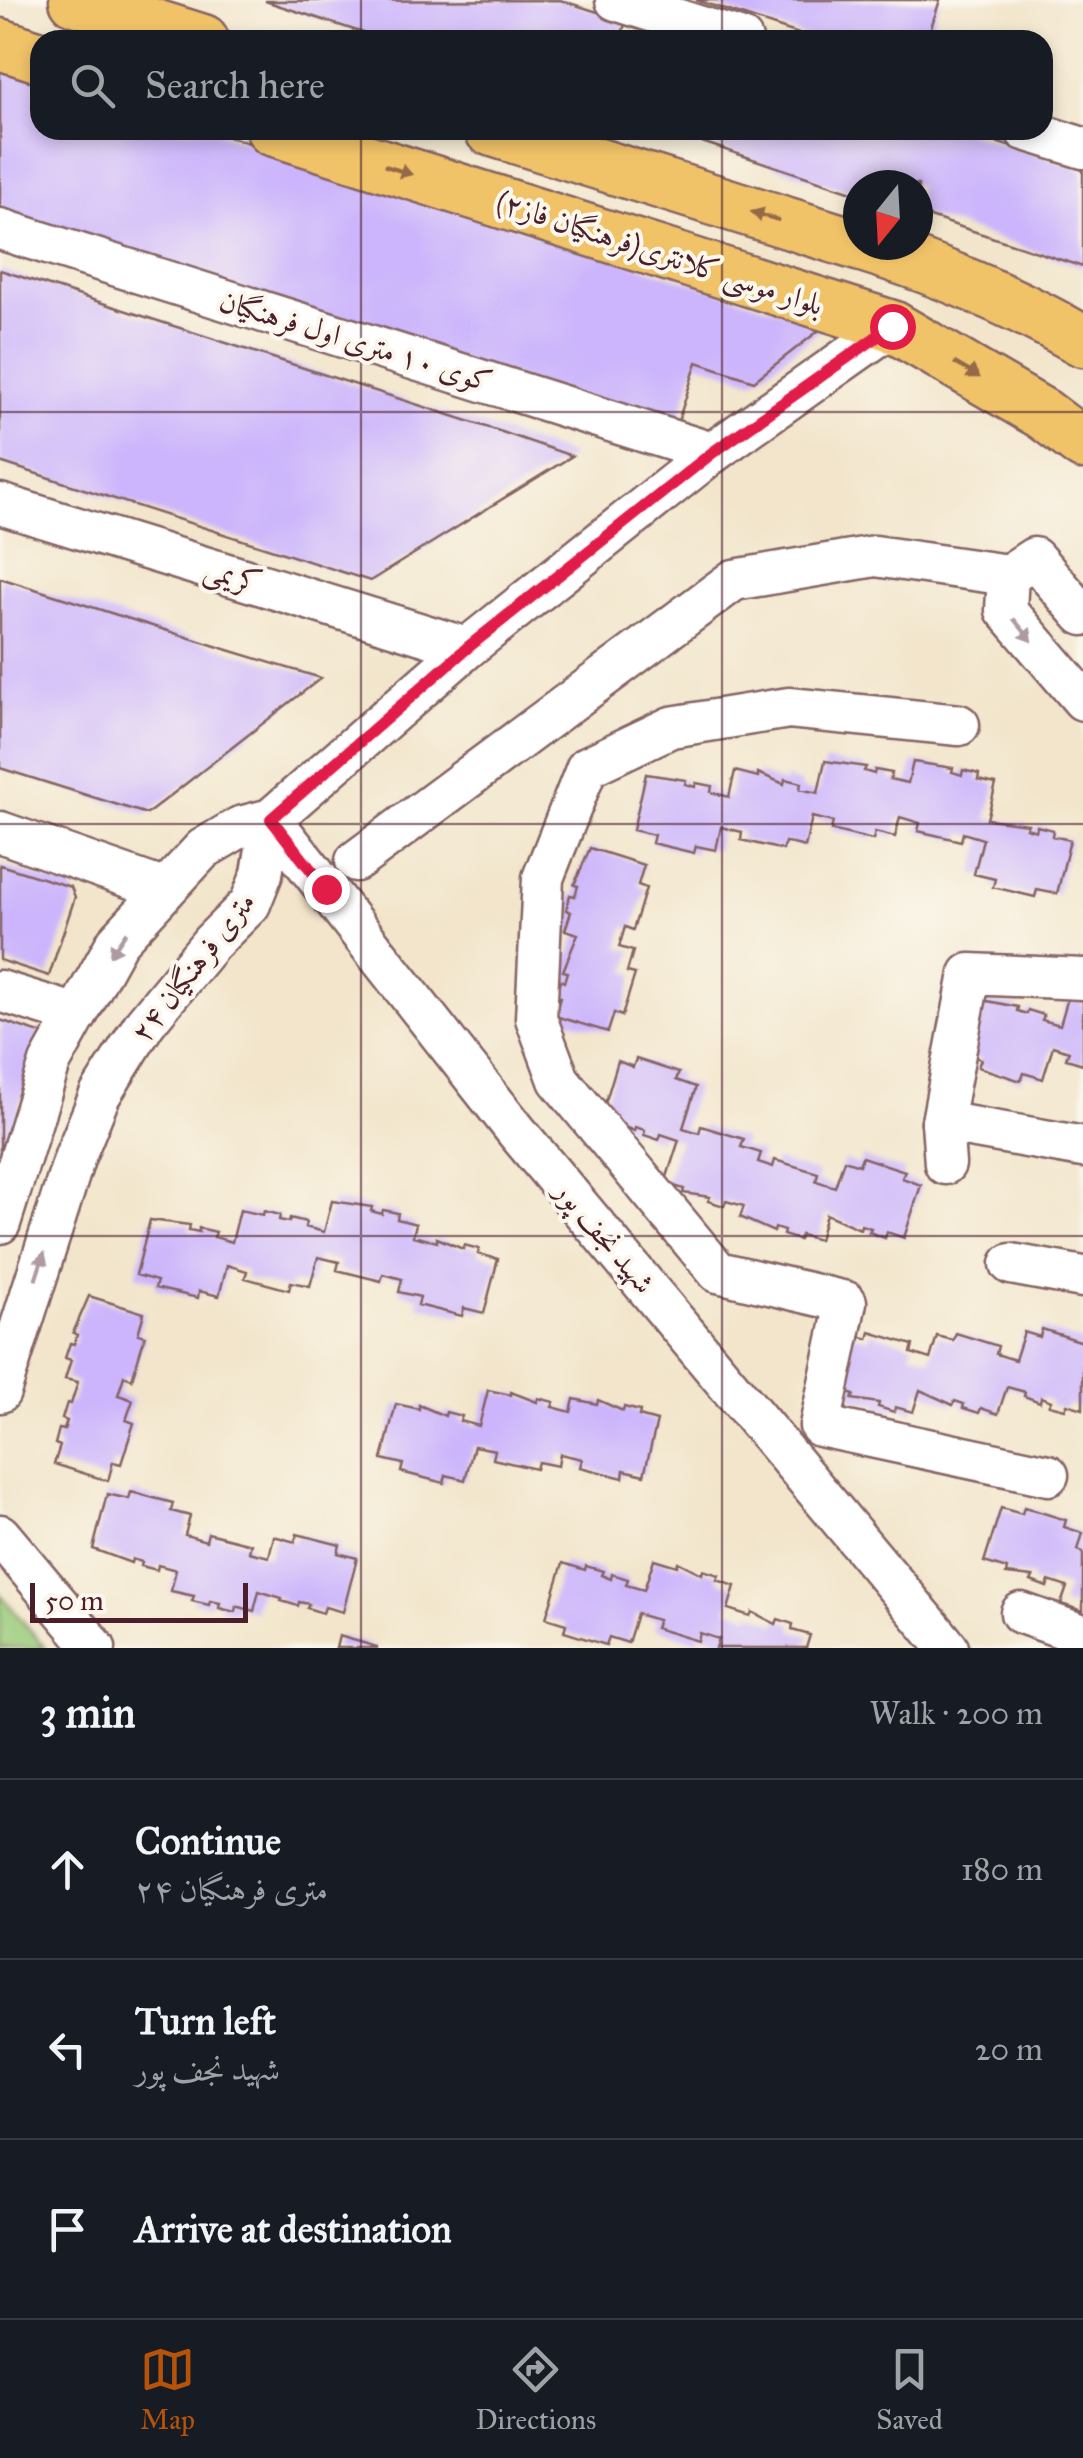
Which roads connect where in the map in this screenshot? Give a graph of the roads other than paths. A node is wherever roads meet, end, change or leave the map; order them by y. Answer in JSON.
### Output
{"nodes":[{"id":1,"x":75,"y":0,"type":"edge"},
{"id":2,"x":639,"y":3,"type":"edge"},
{"id":3,"x":170,"y":30,"type":"edge"},
{"id":4,"x":714,"y":30,"type":"edge"},
{"id":5,"x":0,"y":44,"type":"edge"},
{"id":6,"x":30,"y":54,"type":"edge"},
{"id":7,"x":1053,"y":139,"type":"edge"},
{"id":8,"x":304,"y":140,"type":"edge"},
{"id":9,"x":522,"y":140,"type":"edge"},
{"id":10,"x":1083,"y":148,"type":"edge"},
{"id":11,"x":0,"y":229,"type":"edge"},
{"id":12,"x":843,"y":240,"type":"edge"},
{"id":13,"x":908,"y":260,"type":"edge"},
{"id":14,"x":892,"y":326,"type":"junction"},
{"id":15,"x":1083,"y":341,"type":"edge"},
{"id":16,"x":1083,"y":367,"type":"edge"},
{"id":17,"x":1083,"y":444,"type":"edge"},
{"id":18,"x":712,"y":453,"type":"junction"},
{"id":19,"x":0,"y":504,"type":"edge"},
{"id":20,"x":1008,"y":576,"type":"junction"},
{"id":21,"x":1083,"y":615,"type":"edge"},
{"id":22,"x":467,"y":648,"type":"junction"},
{"id":23,"x":1083,"y":700,"type":"edge"},
{"id":24,"x":553,"y":715,"type":"junction"},
{"id":25,"x":959,"y":726,"type":"dead end"},
{"id":26,"x":587,"y":767,"type":"junction"},
{"id":27,"x":271,"y":819,"type":"junction"},
{"id":28,"x":0,"y":832,"type":"edge"},
{"id":29,"x":356,"y":860,"type":"dead end"},
{"id":30,"x":163,"y":889,"type":"junction"},
{"id":31,"x":1083,"y":980,"type":"edge"},
{"id":32,"x":0,"y":991,"type":"edge"},
{"id":33,"x":77,"y":1015,"type":"junction"},
{"id":34,"x":942,"y":1122,"type":"junction"},
{"id":35,"x":1083,"y":1147,"type":"edge"},
{"id":36,"x":945,"y":1164,"type":"dead end"},
{"id":37,"x":0,"y":1223,"type":"edge"},
{"id":38,"x":1011,"y":1264,"type":"dead end"},
{"id":39,"x":1083,"y":1277,"type":"edge"},
{"id":40,"x":0,"y":1392,"type":"edge"},
{"id":41,"x":1048,"y":1475,"type":"dead end"},
{"id":42,"x":0,"y":1535,"type":"edge"},
{"id":43,"x":1022,"y":1614,"type":"dead end"},
{"id":44,"x":1083,"y":1635,"type":"edge"},
{"id":45,"x":95,"y":1648,"type":"edge"},
{"id":46,"x":948,"y":1648,"type":"edge"}],
"edges":[{"from":1,"to":3,"type":"main road"},
{"from":2,"to":4,"type":"street"},
{"from":5,"to":6,"type":"main road"},
{"from":7,"to":10,"type":"street"},
{"from":8,"to":14,"type":"main road","name":"بلوار موسی کلانتری(فرهنگیان فاز۲)","one_way":true},
{"from":12,"to":9,"type":"main road","one_way":true},
{"from":11,"to":18,"type":"street","name":"کوی ۱۰ متری اول فرهنگیان"},
{"from":13,"to":15,"type":"main road"},
{"from":14,"to":16,"type":"main road"},
{"from":14,"to":17,"type":"main road","name":"بلوار موسی کلانتری(فرهنگیان فاز۲)","one_way":true},
{"from":14,"to":18,"type":"street"},
{"from":18,"to":22,"type":"street"},
{"from":19,"to":22,"type":"street","name":"کریمی"},
{"from":20,"to":21,"type":"street"},
{"from":20,"to":23,"type":"street","one_way":true},
{"from":20,"to":24,"type":"street"},
{"from":22,"to":27,"type":"street"},
{"from":24,"to":26,"type":"street"},
{"from":24,"to":29,"type":"street"},
{"from":25,"to":26,"type":"street"},
{"from":26,"to":41,"type":"street"},
{"from":27,"to":30,"type":"street"},
{"from":40,"to":27,"type":"street","name":"۲۴ متری فرهنگیان","one_way":true},
{"from":27,"to":46,"type":"street","name":"شهید نجف پور"},
{"from":28,"to":30,"type":"street"},
{"from":30,"to":33,"type":"street","one_way":true},
{"from":31,"to":34,"type":"street"},
{"from":32,"to":33,"type":"street"},
{"from":33,"to":37,"type":"street"},
{"from":34,"to":35,"type":"street"},
{"from":34,"to":36,"type":"street"},
{"from":38,"to":39,"type":"street"},
{"from":42,"to":45,"type":"street"},
{"from":43,"to":44,"type":"street"}]}
